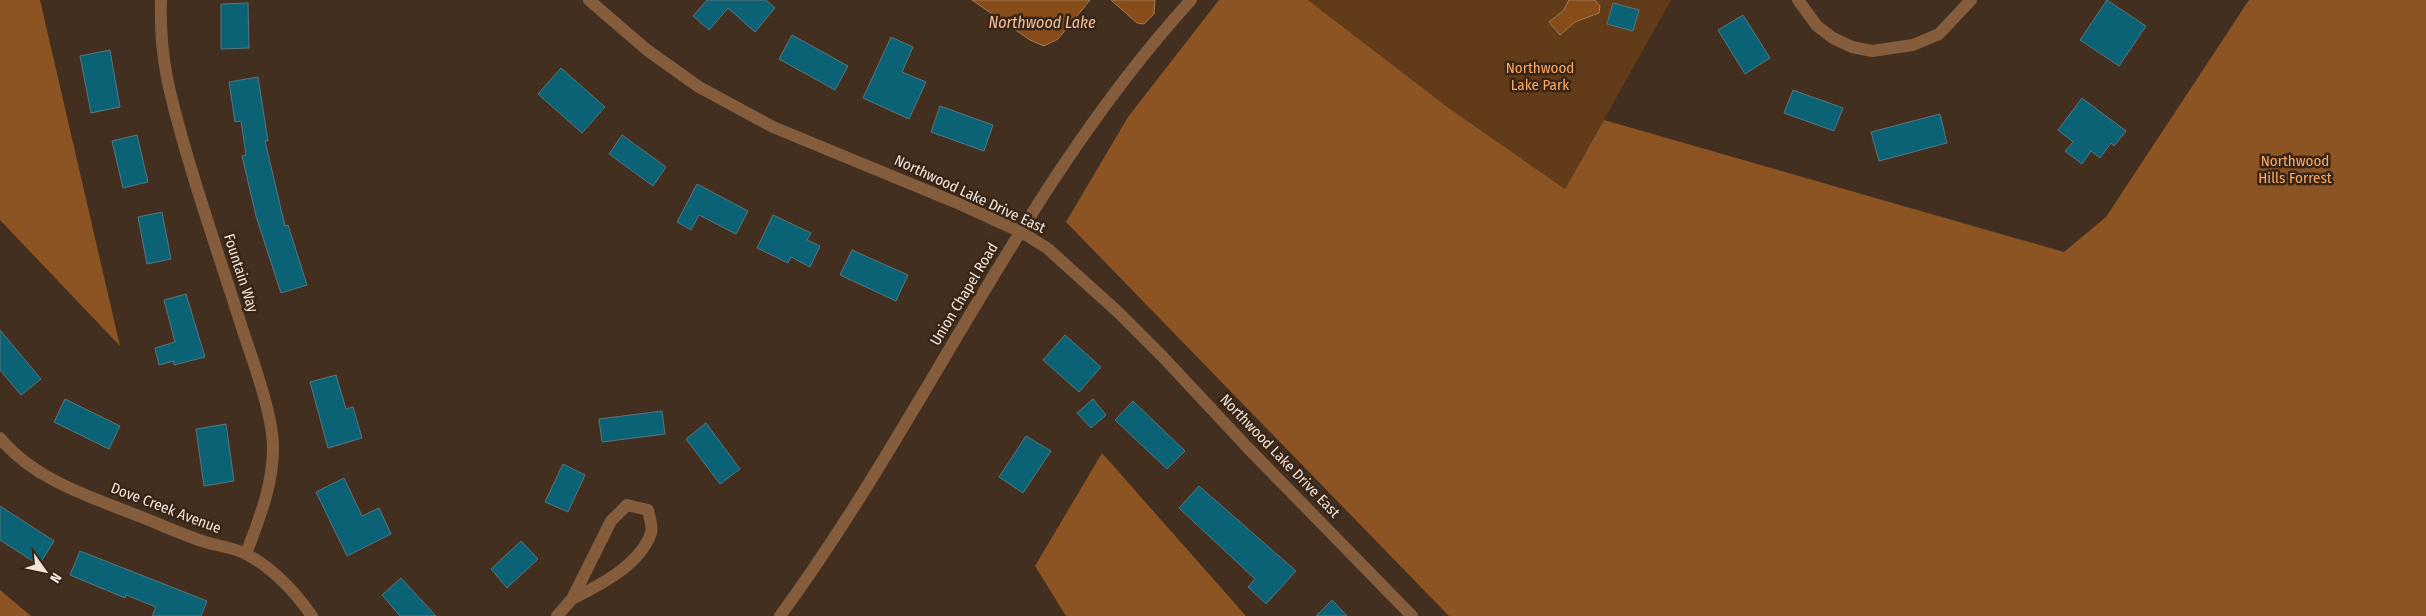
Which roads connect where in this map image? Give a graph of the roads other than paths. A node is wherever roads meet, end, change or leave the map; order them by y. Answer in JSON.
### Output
{"nodes":[{"id":1,"x":161,"y":0,"type":"edge"},
{"id":2,"x":589,"y":0,"type":"edge"},
{"id":3,"x":1191,"y":0,"type":"edge"},
{"id":4,"x":1798,"y":0,"type":"edge"},
{"id":5,"x":1971,"y":0,"type":"edge"},
{"id":6,"x":1021,"y":232,"type":"junction"},
{"id":7,"x":0,"y":438,"type":"edge"},
{"id":8,"x":246,"y":554,"type":"junction"},
{"id":9,"x":572,"y":599,"type":"junction"},
{"id":10,"x":312,"y":616,"type":"edge"},
{"id":11,"x":557,"y":616,"type":"edge"},
{"id":12,"x":780,"y":616,"type":"edge"},
{"id":13,"x":1412,"y":616,"type":"edge"}],
"edges":[{"from":1,"to":8,"type":"street","name":"Fountain Way"},
{"from":2,"to":6,"type":"street","name":"Northwood Lake Drive East"},
{"from":3,"to":6,"type":"street","name":"Union Chapel Road"},
{"from":4,"to":5,"type":"street"},
{"from":6,"to":12,"type":"street","name":"Union Chapel Road"},
{"from":6,"to":13,"type":"street","name":"Northwood Lake Drive East"},
{"from":7,"to":8,"type":"street","name":"Dove Creek Avenue"},
{"from":8,"to":10,"type":"street","name":"Dove Creek Avenue"},
{"from":9,"to":9,"type":"street"},
{"from":9,"to":11,"type":"street"}]}
